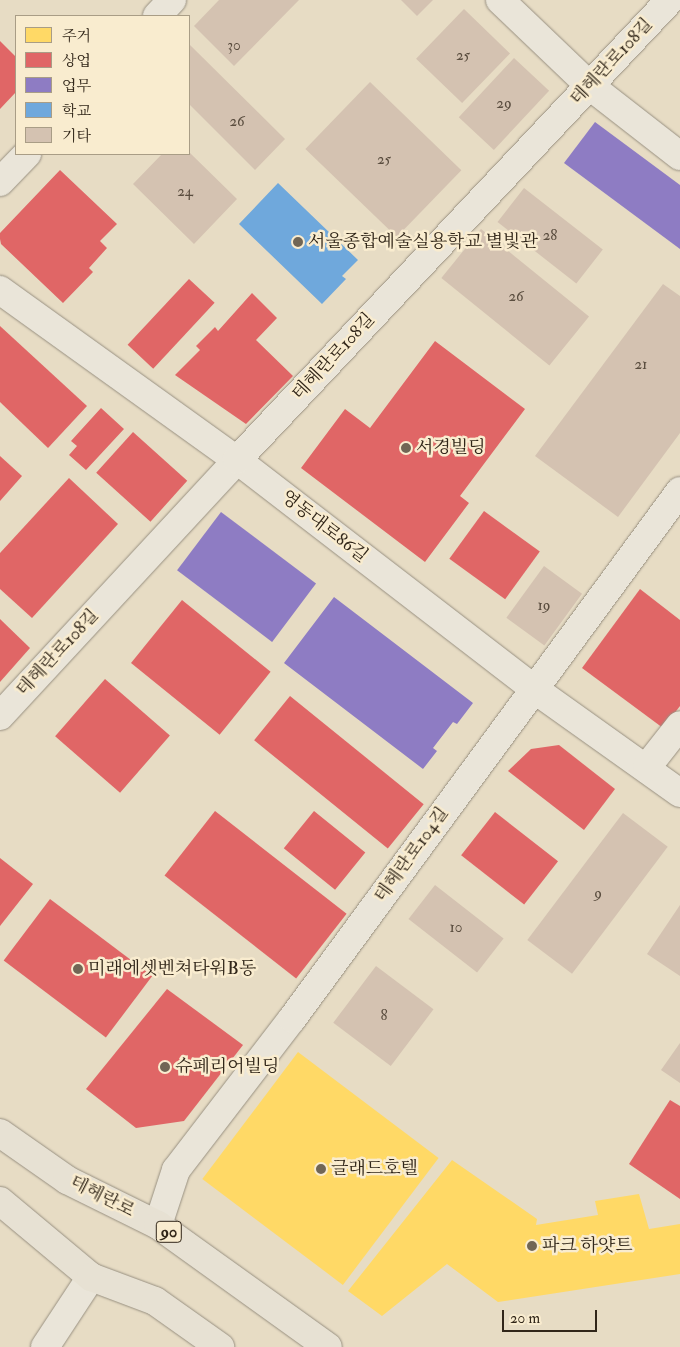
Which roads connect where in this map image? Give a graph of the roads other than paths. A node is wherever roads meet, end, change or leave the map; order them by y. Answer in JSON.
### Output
{"nodes":[{"id":1,"x":172,"y":0,"type":"edge"},
{"id":2,"x":500,"y":0,"type":"edge"},
{"id":3,"x":670,"y":0,"type":"edge"},
{"id":4,"x":158,"y":15,"type":"edge"},
{"id":5,"x":590,"y":86,"type":"junction"},
{"id":6,"x":26,"y":155,"type":"edge"},
{"id":7,"x":680,"y":156,"type":"edge"},
{"id":8,"x":0,"y":182,"type":"edge"},
{"id":9,"x":0,"y":290,"type":"edge"},
{"id":10,"x":237,"y":460,"type":"junction"},
{"id":11,"x":680,"y":491,"type":"edge"},
{"id":12,"x":534,"y":689,"type":"junction"},
{"id":13,"x":0,"y":716,"type":"edge"},
{"id":14,"x":680,"y":725,"type":"edge"},
{"id":15,"x":647,"y":767,"type":"junction"},
{"id":16,"x":680,"y":792,"type":"edge"},
{"id":17,"x":0,"y":1133,"type":"edge"},
{"id":18,"x":0,"y":1201,"type":"edge"},
{"id":19,"x":158,"y":1225,"type":"junction"},
{"id":20,"x":91,"y":1276,"type":"junction"},
{"id":21,"x":45,"y":1347,"type":"edge"},
{"id":22,"x":220,"y":1347,"type":"edge"},
{"id":23,"x":328,"y":1347,"type":"edge"}],
"edges":[{"from":1,"to":4,"type":"street"},
{"from":2,"to":5,"type":"street"},
{"from":3,"to":5,"type":"street","name":"테헤란로108길"},
{"from":5,"to":7,"type":"street"},
{"from":5,"to":10,"type":"street","name":"테헤란로108길"},
{"from":6,"to":8,"type":"street"},
{"from":9,"to":10,"type":"street","name":"영동대로86길"},
{"from":10,"to":12,"type":"street","name":"영동대로86길"},
{"from":10,"to":13,"type":"street","name":"테헤란로108길"},
{"from":11,"to":12,"type":"street","name":"테헤란로104길"},
{"from":12,"to":15,"type":"street","name":"영동대로86길"},
{"from":12,"to":19,"type":"street","name":"테헤란로104길"},
{"from":14,"to":15,"type":"street"},
{"from":15,"to":16,"type":"street","name":"영동대로86길"},
{"from":17,"to":19,"type":"main road","name":"테헤란로","number":"90"},
{"from":18,"to":20,"type":"main road"},
{"from":19,"to":23,"type":"main road","name":"테헤란로","number":"90"},
{"from":20,"to":21,"type":"street"},
{"from":20,"to":22,"type":"main road"}]}
